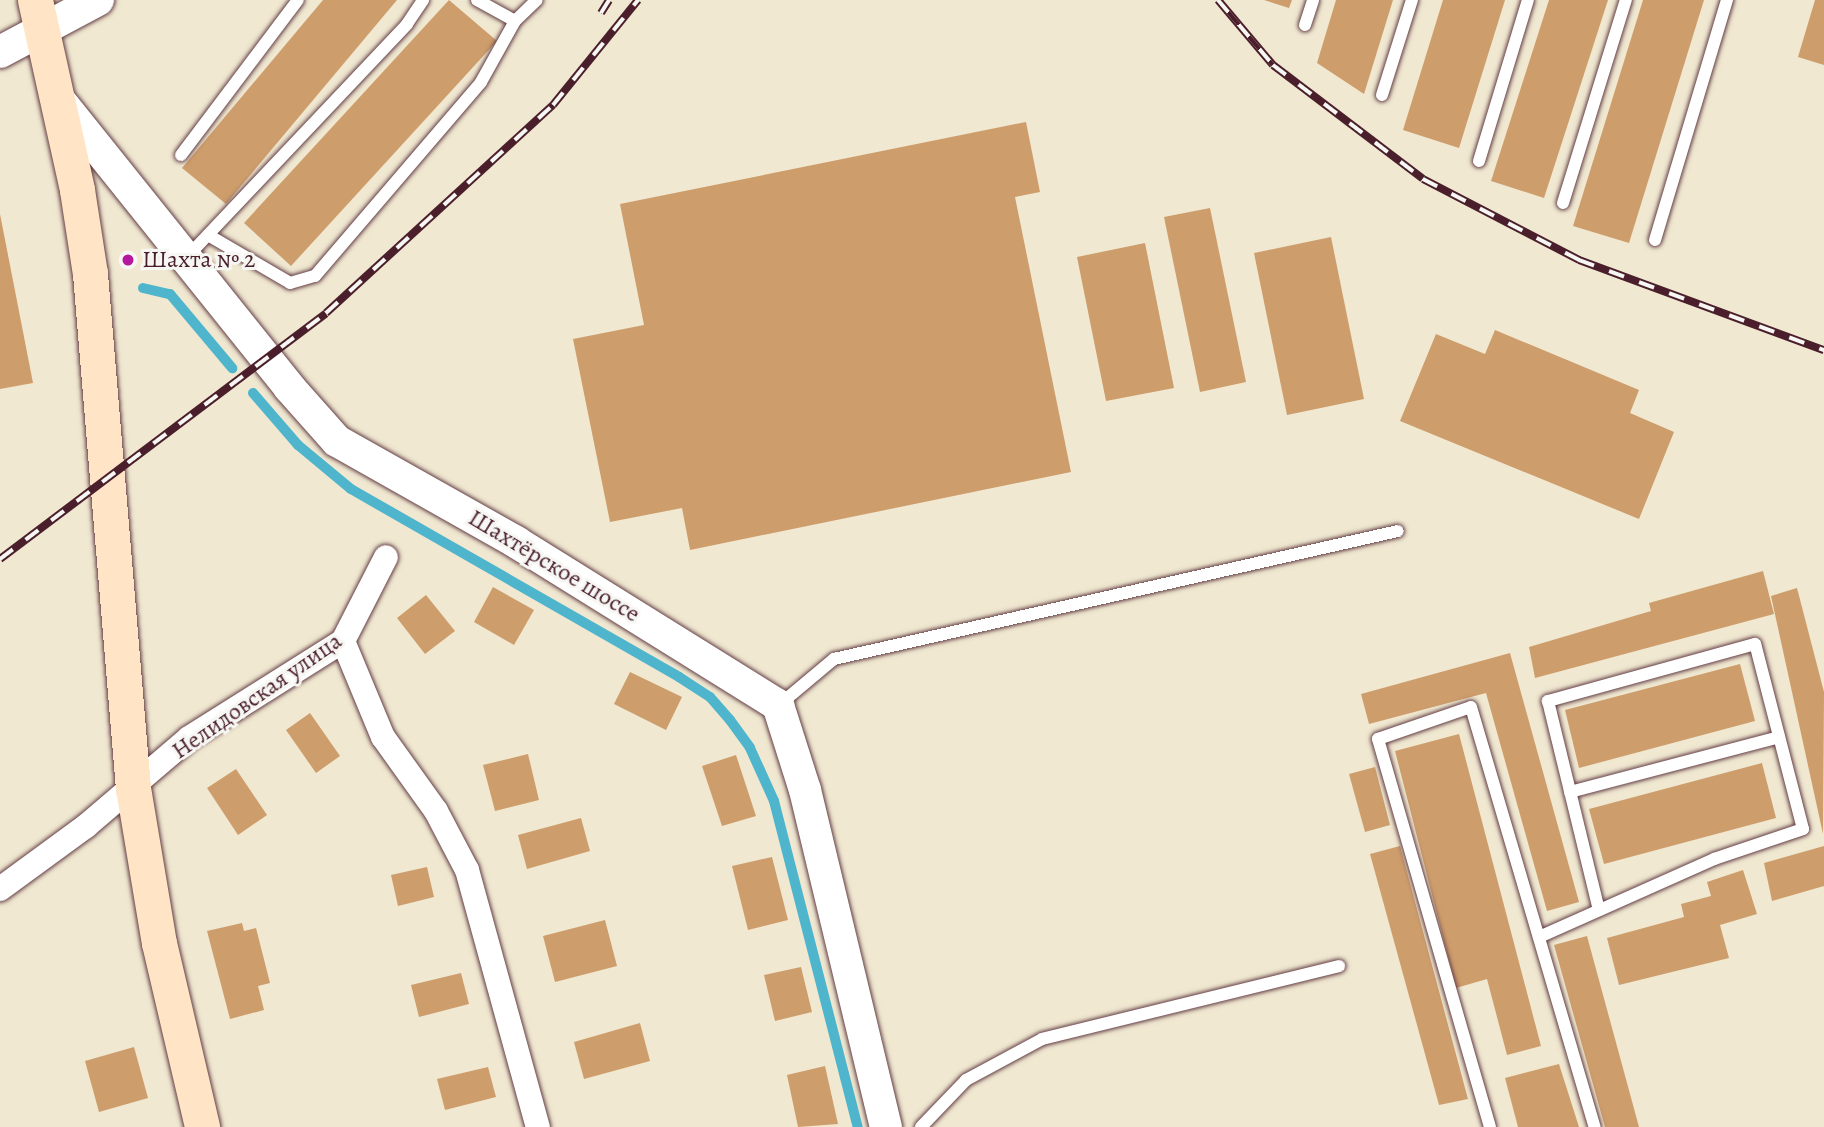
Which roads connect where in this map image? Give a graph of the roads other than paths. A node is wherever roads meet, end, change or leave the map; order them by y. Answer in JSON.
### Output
{"nodes":[{"id":1,"x":98,"y":0,"type":"edge"},
{"id":2,"x":298,"y":0,"type":"edge"},
{"id":3,"x":423,"y":0,"type":"edge"},
{"id":4,"x":477,"y":0,"type":"edge"},
{"id":5,"x":537,"y":0,"type":"edge"},
{"id":6,"x":1313,"y":0,"type":"edge"},
{"id":7,"x":1412,"y":0,"type":"edge"},
{"id":8,"x":1528,"y":0,"type":"edge"},
{"id":9,"x":1626,"y":0,"type":"edge"},
{"id":10,"x":1727,"y":0,"type":"edge"},
{"id":11,"x":39,"y":16,"type":"edge"},
{"id":12,"x":515,"y":21,"type":"junction"},
{"id":13,"x":1305,"y":25,"type":"dead end"},
{"id":14,"x":0,"y":52,"type":"edge"},
{"id":15,"x":53,"y":92,"type":"junction"},
{"id":16,"x":1382,"y":95,"type":"dead end"},
{"id":17,"x":181,"y":155,"type":"dead end"},
{"id":18,"x":1479,"y":161,"type":"dead end"},
{"id":19,"x":1563,"y":203,"type":"dead end"},
{"id":20,"x":208,"y":235,"type":"junction"},
{"id":21,"x":1655,"y":240,"type":"dead end"},
{"id":22,"x":186,"y":259,"type":"junction"},
{"id":23,"x":1398,"y":531,"type":"dead end"},
{"id":24,"x":386,"y":557,"type":"dead end"},
{"id":25,"x":343,"y":641,"type":"junction"},
{"id":26,"x":778,"y":705,"type":"junction"},
{"id":27,"x":1779,"y":737,"type":"junction"},
{"id":28,"x":133,"y":788,"type":"junction"},
{"id":29,"x":1570,"y":792,"type":"junction"},
{"id":30,"x":0,"y":889,"type":"edge"},
{"id":31,"x":1599,"y":910,"type":"junction"},
{"id":32,"x":1539,"y":937,"type":"junction"},
{"id":33,"x":1339,"y":966,"type":"dead end"},
{"id":34,"x":202,"y":1127,"type":"edge"},
{"id":35,"x":538,"y":1127,"type":"edge"},
{"id":36,"x":886,"y":1127,"type":"edge"},
{"id":37,"x":921,"y":1127,"type":"edge"},
{"id":38,"x":1490,"y":1127,"type":"edge"},
{"id":39,"x":1594,"y":1127,"type":"edge"}],
"edges":[{"from":1,"to":11,"type":"street"},
{"from":2,"to":17,"type":"lane"},
{"from":3,"to":20,"type":"lane"},
{"from":4,"to":12,"type":"lane"},
{"from":5,"to":12,"type":"lane"},
{"from":6,"to":13,"type":"lane"},
{"from":7,"to":16,"type":"lane"},
{"from":8,"to":18,"type":"lane"},
{"from":9,"to":19,"type":"lane"},
{"from":10,"to":21,"type":"lane"},
{"from":11,"to":14,"type":"street"},
{"from":11,"to":15,"type":"main road"},
{"from":12,"to":20,"type":"lane"},
{"from":15,"to":22,"type":"street","name":"Шахтёрское шоссе"},
{"from":15,"to":28,"type":"main road"},
{"from":20,"to":22,"type":"lane"},
{"from":22,"to":26,"type":"street","name":"Шахтёрское шоссе"},
{"from":23,"to":26,"type":"lane"},
{"from":24,"to":25,"type":"street","name":"Нелидовская улица"},
{"from":25,"to":28,"type":"street","name":"Нелидовская улица"},
{"from":25,"to":35,"type":"street"},
{"from":26,"to":36,"type":"street"},
{"from":27,"to":29,"type":"lane"},
{"from":27,"to":29,"type":"lane"},
{"from":27,"to":31,"type":"lane"},
{"from":28,"to":30,"type":"street","name":"Нелидовская улица"},
{"from":28,"to":34,"type":"main road"},
{"from":29,"to":31,"type":"lane"},
{"from":31,"to":32,"type":"lane"},
{"from":32,"to":38,"type":"lane"},
{"from":32,"to":39,"type":"lane"},
{"from":33,"to":37,"type":"lane"}]}
